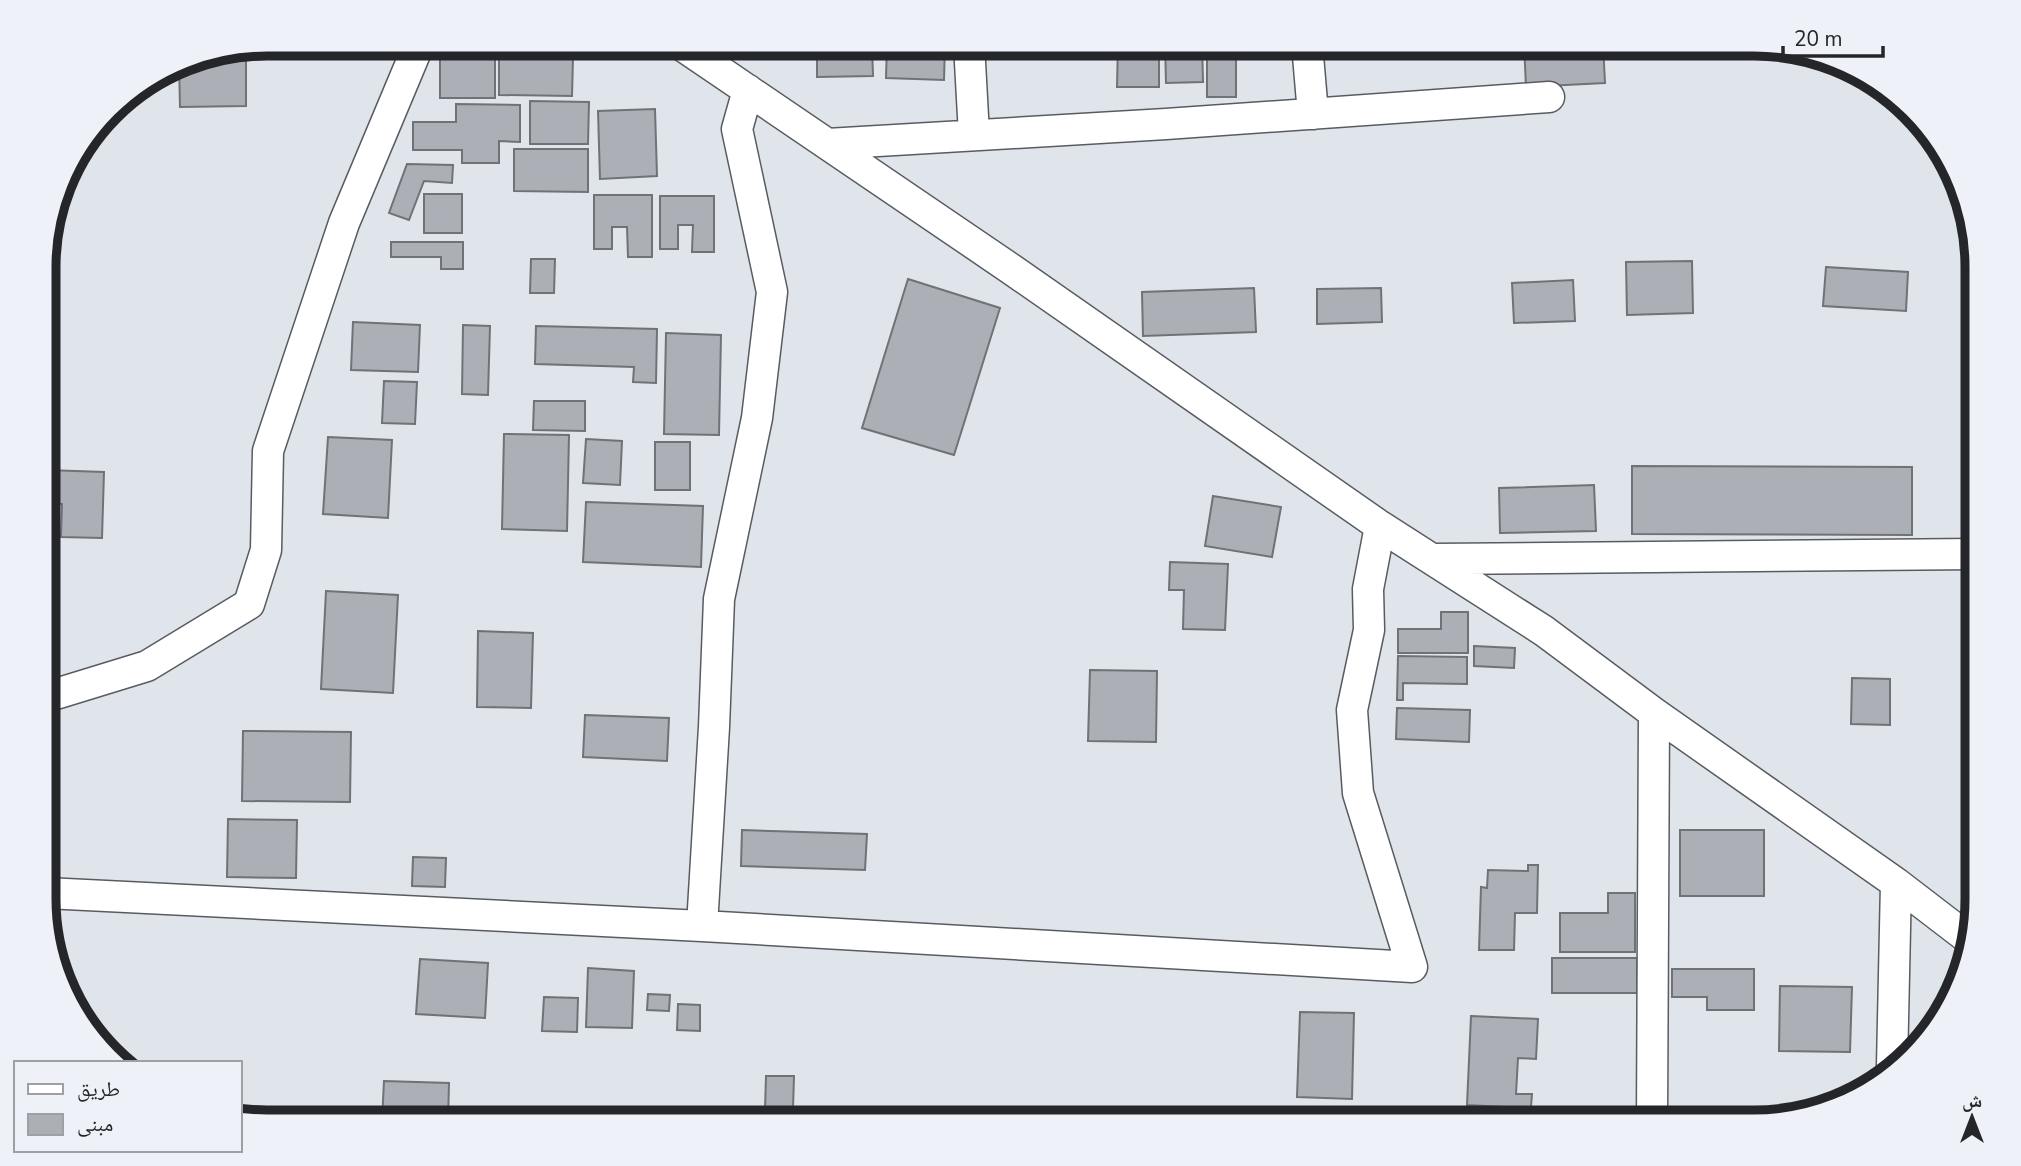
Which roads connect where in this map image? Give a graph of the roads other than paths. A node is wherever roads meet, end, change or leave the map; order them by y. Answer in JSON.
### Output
{"nodes":[{"id":1,"x":413,"y":56,"type":"edge"},
{"id":2,"x":698,"y":56,"type":"edge"},
{"id":3,"x":970,"y":56,"type":"edge"},
{"id":4,"x":1308,"y":56,"type":"edge"},
{"id":5,"x":748,"y":90,"type":"junction"},
{"id":6,"x":1549,"y":97,"type":"dead end"},
{"id":7,"x":1313,"y":114,"type":"junction"},
{"id":8,"x":974,"y":135,"type":"junction"},
{"id":9,"x":827,"y":144,"type":"junction"},
{"id":10,"x":1380,"y":526,"type":"junction"},
{"id":11,"x":1965,"y":554,"type":"edge"},
{"id":12,"x":1435,"y":559,"type":"junction"},
{"id":13,"x":56,"y":694,"type":"edge"},
{"id":14,"x":1654,"y":713,"type":"junction"},
{"id":15,"x":1896,"y":883,"type":"junction"},
{"id":16,"x":56,"y":894,"type":"edge"},
{"id":17,"x":702,"y":926,"type":"junction"},
{"id":18,"x":1962,"y":934,"type":"edge"},
{"id":19,"x":1892,"y":1059,"type":"edge"},
{"id":20,"x":1652,"y":1110,"type":"edge"}],
"edges":[{"from":1,"to":13,"type":"street"},
{"from":2,"to":5,"type":"street"},
{"from":3,"to":8,"type":"street"},
{"from":4,"to":7,"type":"street"},
{"from":5,"to":9,"type":"street"},
{"from":5,"to":17,"type":"street"},
{"from":6,"to":7,"type":"street"},
{"from":7,"to":8,"type":"street"},
{"from":8,"to":9,"type":"street"},
{"from":9,"to":10,"type":"street"},
{"from":10,"to":12,"type":"street"},
{"from":10,"to":17,"type":"street"},
{"from":11,"to":12,"type":"street"},
{"from":12,"to":14,"type":"street"},
{"from":14,"to":15,"type":"street"},
{"from":14,"to":20,"type":"street"},
{"from":15,"to":18,"type":"street"},
{"from":15,"to":19,"type":"street"},
{"from":16,"to":17,"type":"street"}]}
